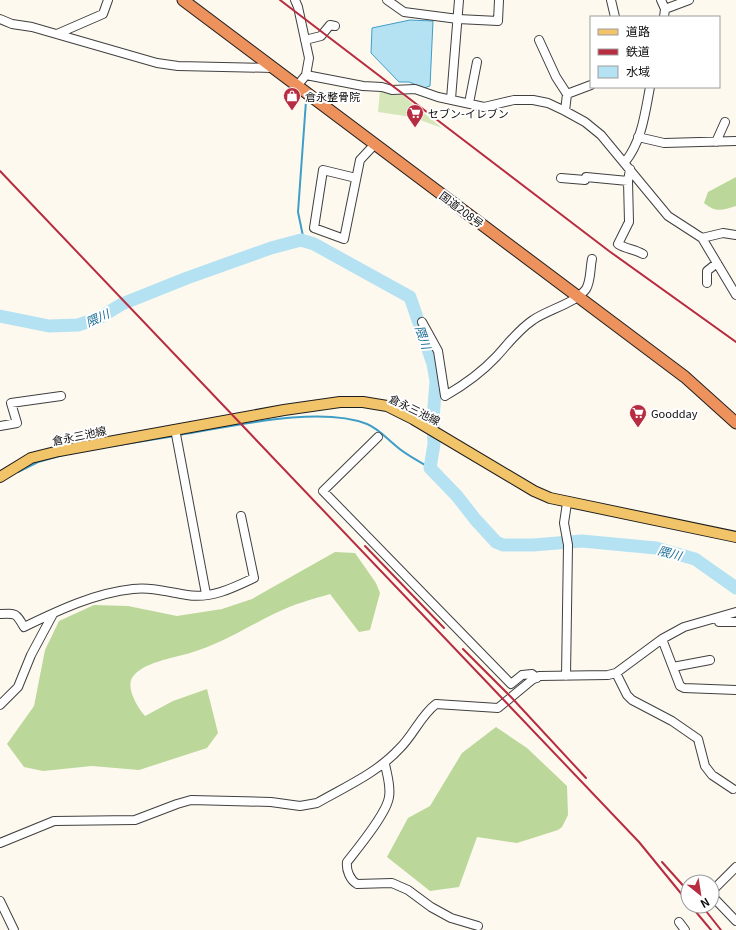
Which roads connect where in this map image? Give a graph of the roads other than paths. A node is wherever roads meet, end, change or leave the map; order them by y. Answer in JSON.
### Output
{"nodes":[{"id":1,"x":108,"y":0,"type":"edge"},
{"id":2,"x":183,"y":0,"type":"edge"},
{"id":3,"x":295,"y":0,"type":"edge"},
{"id":4,"x":387,"y":0,"type":"edge"},
{"id":5,"x":459,"y":0,"type":"edge"},
{"id":6,"x":499,"y":0,"type":"edge"},
{"id":7,"x":611,"y":0,"type":"edge"},
{"id":8,"x":661,"y":0,"type":"edge"},
{"id":9,"x":689,"y":0,"type":"edge"},
{"id":10,"x":665,"y":13,"type":"edge"},
{"id":11,"x":615,"y":16,"type":"edge"},
{"id":12,"x":0,"y":19,"type":"edge"},
{"id":13,"x":458,"y":19,"type":"junction"},
{"id":14,"x":335,"y":26,"type":"dead end"},
{"id":15,"x":57,"y":34,"type":"junction"},
{"id":16,"x":304,"y":40,"type":"junction"},
{"id":17,"x":539,"y":40,"type":"dead end"},
{"id":18,"x":477,"y":62,"type":"dead end"},
{"id":19,"x":273,"y":68,"type":"junction"},
{"id":20,"x":306,"y":75,"type":"junction"},
{"id":21,"x":590,"y":85,"type":"edge"},
{"id":22,"x":297,"y":86,"type":"junction"},
{"id":23,"x":650,"y":88,"type":"edge"},
{"id":24,"x":566,"y":94,"type":"junction"},
{"id":25,"x":451,"y":99,"type":"junction"},
{"id":26,"x":469,"y":104,"type":"junction"},
{"id":27,"x":565,"y":111,"type":"junction"},
{"id":28,"x":725,"y":122,"type":"dead end"},
{"id":29,"x":638,"y":137,"type":"junction"},
{"id":30,"x":716,"y":142,"type":"junction"},
{"id":31,"x":736,"y":142,"type":"edge"},
{"id":32,"x":374,"y":144,"type":"junction"},
{"id":33,"x":625,"y":162,"type":"junction"},
{"id":34,"x":630,"y":169,"type":"junction"},
{"id":35,"x":356,"y":178,"type":"junction"},
{"id":36,"x":561,"y":178,"type":"dead end"},
{"id":37,"x":628,"y":181,"type":"junction"},
{"id":38,"x":736,"y":235,"type":"edge"},
{"id":39,"x":702,"y":238,"type":"junction"},
{"id":40,"x":643,"y":254,"type":"dead end"},
{"id":41,"x":592,"y":259,"type":"dead end"},
{"id":42,"x":717,"y":263,"type":"junction"},
{"id":43,"x":707,"y":283,"type":"dead end"},
{"id":44,"x":736,"y":295,"type":"edge"},
{"id":45,"x":577,"y":296,"type":"junction"},
{"id":46,"x":422,"y":322,"type":"dead end"},
{"id":47,"x":61,"y":396,"type":"dead end"},
{"id":48,"x":736,"y":423,"type":"edge"},
{"id":49,"x":0,"y":426,"type":"edge"},
{"id":50,"x":175,"y":428,"type":"junction"},
{"id":51,"x":378,"y":437,"type":"dead end"},
{"id":52,"x":0,"y":477,"type":"edge"},
{"id":53,"x":567,"y":503,"type":"junction"},
{"id":54,"x":241,"y":516,"type":"dead end"},
{"id":55,"x":736,"y":537,"type":"edge"},
{"id":56,"x":206,"y":594,"type":"junction"},
{"id":57,"x":736,"y":612,"type":"edge"},
{"id":58,"x":0,"y":614,"type":"edge"},
{"id":59,"x":53,"y":614,"type":"junction"},
{"id":60,"x":718,"y":618,"type":"junction"},
{"id":61,"x":736,"y":622,"type":"edge"},
{"id":62,"x":662,"y":639,"type":"junction"},
{"id":63,"x":710,"y":660,"type":"dead end"},
{"id":64,"x":673,"y":667,"type":"junction"},
{"id":65,"x":616,"y":672,"type":"junction"},
{"id":66,"x":566,"y":676,"type":"junction"},
{"id":67,"x":537,"y":678,"type":"junction"},
{"id":68,"x":736,"y":690,"type":"edge"},
{"id":69,"x":0,"y":705,"type":"edge"},
{"id":70,"x":385,"y":764,"type":"junction"},
{"id":71,"x":734,"y":789,"type":"dead end"},
{"id":72,"x":0,"y":843,"type":"edge"},
{"id":73,"x":736,"y":867,"type":"edge"},
{"id":74,"x":720,"y":883,"type":"edge"},
{"id":75,"x":0,"y":901,"type":"edge"},
{"id":76,"x":720,"y":905,"type":"edge"},
{"id":77,"x":736,"y":921,"type":"edge"},
{"id":78,"x":679,"y":922,"type":"dead end"},
{"id":79,"x":478,"y":926,"type":"dead end"},
{"id":80,"x":14,"y":930,"type":"edge"},
{"id":81,"x":685,"y":930,"type":"edge"}],
"edges":[{"from":1,"to":15,"type":"street"},
{"from":2,"to":19,"type":"highway","name":"国道208号"},
{"from":3,"to":16,"type":"street"},
{"from":4,"to":13,"type":"street"},
{"from":5,"to":13,"type":"street"},
{"from":6,"to":13,"type":"street"},
{"from":7,"to":11,"type":"street"},
{"from":8,"to":10,"type":"street"},
{"from":9,"to":10,"type":"street"},
{"from":12,"to":15,"type":"street"},
{"from":13,"to":25,"type":"street"},
{"from":14,"to":16,"type":"street"},
{"from":15,"to":19,"type":"street"},
{"from":16,"to":20,"type":"street"},
{"from":17,"to":24,"type":"street"},
{"from":18,"to":26,"type":"street"},
{"from":19,"to":22,"type":"highway","name":"国道208号"},
{"from":20,"to":22,"type":"street"},
{"from":20,"to":25,"type":"street"},
{"from":21,"to":24,"type":"street"},
{"from":22,"to":32,"type":"highway","name":"国道208号"},
{"from":23,"to":29,"type":"street"},
{"from":24,"to":27,"type":"street"},
{"from":25,"to":26,"type":"street"},
{"from":26,"to":27,"type":"street"},
{"from":27,"to":33,"type":"street"},
{"from":28,"to":30,"type":"street"},
{"from":29,"to":30,"type":"street"},
{"from":29,"to":33,"type":"street"},
{"from":30,"to":31,"type":"street"},
{"from":32,"to":35,"type":"street"},
{"from":32,"to":45,"type":"highway","name":"国道208号"},
{"from":33,"to":34,"type":"street"},
{"from":34,"to":37,"type":"street"},
{"from":34,"to":39,"type":"street"},
{"from":35,"to":35,"type":"street"},
{"from":36,"to":37,"type":"street"},
{"from":37,"to":40,"type":"street"},
{"from":38,"to":39,"type":"street"},
{"from":39,"to":42,"type":"street"},
{"from":41,"to":45,"type":"street"},
{"from":42,"to":43,"type":"street"},
{"from":42,"to":44,"type":"street"},
{"from":45,"to":46,"type":"street"},
{"from":45,"to":48,"type":"highway","name":"国道208号"},
{"from":47,"to":49,"type":"street"},
{"from":50,"to":52,"type":"main road","name":"倉永三池線"},
{"from":50,"to":53,"type":"main road","name":"倉永三池線"},
{"from":50,"to":56,"type":"street"},
{"from":51,"to":67,"type":"street"},
{"from":53,"to":55,"type":"main road","name":"倉永三池線"},
{"from":53,"to":66,"type":"street"},
{"from":54,"to":56,"type":"street"},
{"from":56,"to":59,"type":"street"},
{"from":57,"to":60,"type":"street"},
{"from":58,"to":59,"type":"street"},
{"from":59,"to":69,"type":"street"},
{"from":60,"to":61,"type":"street"},
{"from":60,"to":62,"type":"street"},
{"from":62,"to":64,"type":"street"},
{"from":62,"to":65,"type":"street"},
{"from":63,"to":64,"type":"street"},
{"from":64,"to":68,"type":"street"},
{"from":65,"to":66,"type":"street"},
{"from":65,"to":71,"type":"street"},
{"from":66,"to":67,"type":"street"},
{"from":67,"to":70,"type":"street"},
{"from":70,"to":72,"type":"street"},
{"from":70,"to":79,"type":"street"},
{"from":73,"to":74,"type":"street"},
{"from":75,"to":80,"type":"street"},
{"from":76,"to":77,"type":"street"},
{"from":78,"to":81,"type":"street"}]}
